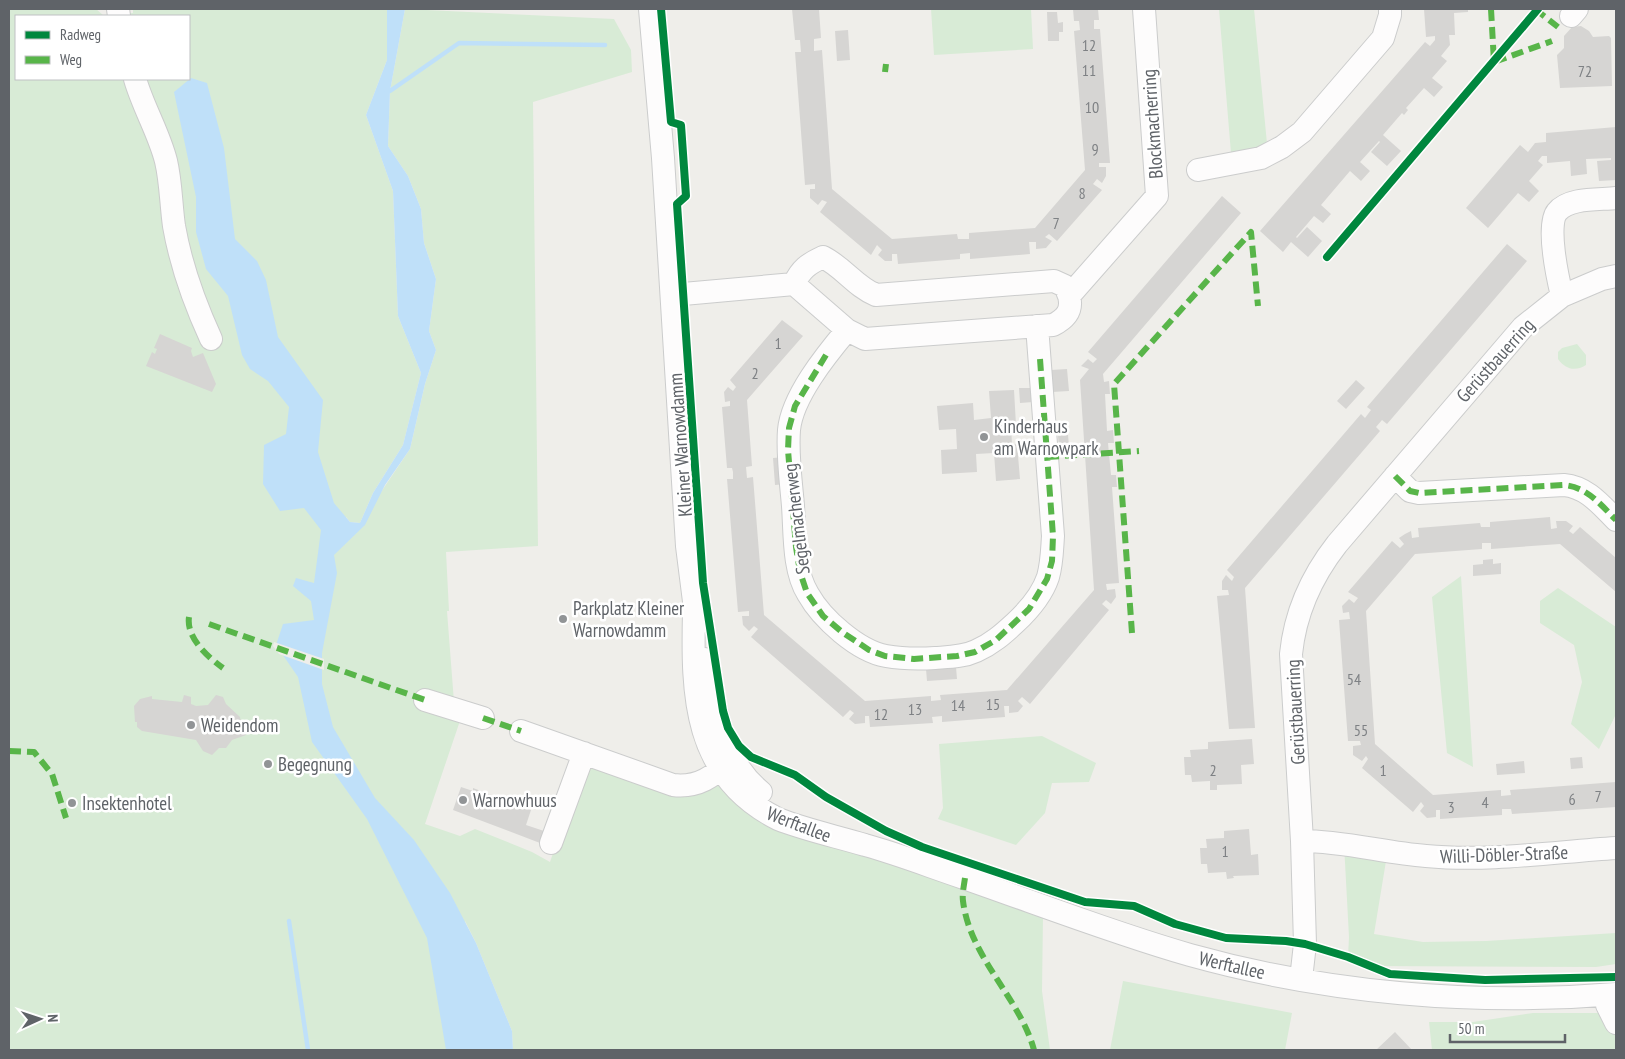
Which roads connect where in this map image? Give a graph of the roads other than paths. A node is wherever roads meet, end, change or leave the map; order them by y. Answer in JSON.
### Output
{"nodes":[{"id":1,"x":650,"y":9,"type":"edge"},
{"id":2,"x":1144,"y":9,"type":"edge"},
{"id":3,"x":1390,"y":9,"type":"edge"},
{"id":4,"x":135,"y":80,"type":"edge"},
{"id":5,"x":1198,"y":170,"type":"dead end"},
{"id":6,"x":1616,"y":198,"type":"edge"},
{"id":7,"x":1616,"y":276,"type":"edge"},
{"id":8,"x":794,"y":284,"type":"junction"},
{"id":9,"x":672,"y":295,"type":"junction"},
{"id":10,"x":1069,"y":296,"type":"junction"},
{"id":11,"x":1562,"y":296,"type":"junction"},
{"id":12,"x":1037,"y":326,"type":"junction"},
{"id":13,"x":846,"y":330,"type":"junction"},
{"id":14,"x":211,"y":339,"type":"dead end"},
{"id":15,"x":1394,"y":476,"type":"junction"},
{"id":16,"x":1616,"y":520,"type":"edge"},
{"id":17,"x":426,"y":700,"type":"dead end"},
{"id":18,"x":483,"y":718,"type":"dead end"},
{"id":19,"x":521,"y":731,"type":"dead end"},
{"id":20,"x":584,"y":753,"type":"junction"},
{"id":21,"x":726,"y":765,"type":"junction"},
{"id":22,"x":1302,"y":841,"type":"junction"},
{"id":23,"x":551,"y":843,"type":"dead end"},
{"id":24,"x":1616,"y":848,"type":"edge"},
{"id":25,"x":1301,"y":979,"type":"junction"},
{"id":26,"x":1611,"y":995,"type":"edge"},
{"id":27,"x":1616,"y":1023,"type":"edge"}],
"edges":[{"from":1,"to":9,"type":"street","name":"Kleiner Warnowdamm"},
{"from":2,"to":10,"type":"street","name":"Blockmacherring"},
{"from":3,"to":5,"type":"street"},
{"from":4,"to":14,"type":"street"},
{"from":6,"to":11,"type":"street"},
{"from":7,"to":11,"type":"street","name":"Gerüstbauerring"},
{"from":8,"to":9,"type":"street"},
{"from":8,"to":10,"type":"street"},
{"from":8,"to":13,"type":"street","name":"Blockmacherring"},
{"from":9,"to":21,"type":"street","name":"Kleiner Warnowdamm"},
{"from":10,"to":12,"type":"street","name":"Blockmacherring"},
{"from":11,"to":15,"type":"street","name":"Gerüstbauerring"},
{"from":12,"to":13,"type":"street","name":"Blockmacherring"},
{"from":12,"to":13,"type":"street","name":"Segelmacherweg"},
{"from":15,"to":16,"type":"street"},
{"from":15,"to":22,"type":"street","name":"Gerüstbauerring"},
{"from":17,"to":18,"type":"street"},
{"from":19,"to":20,"type":"street"},
{"from":20,"to":21,"type":"street"},
{"from":20,"to":23,"type":"street"},
{"from":21,"to":25,"type":"street","name":"Werftallee"},
{"from":22,"to":24,"type":"street","name":"Willi-Döbler-Straße"},
{"from":22,"to":25,"type":"street","name":"Gerüstbauerring"},
{"from":25,"to":26,"type":"street","name":"Werftallee"},
{"from":26,"to":27,"type":"street"}]}
